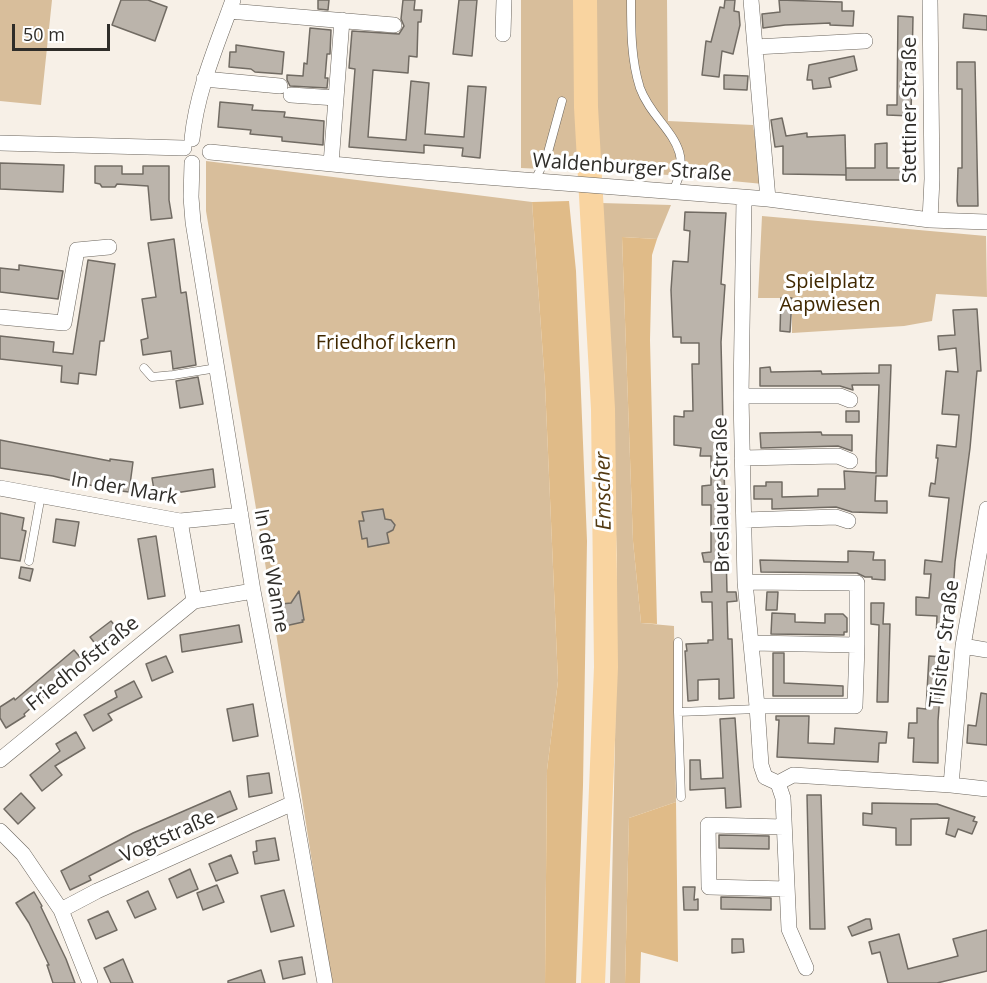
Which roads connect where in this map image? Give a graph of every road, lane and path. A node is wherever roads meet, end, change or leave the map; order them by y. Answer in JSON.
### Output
{"nodes":[{"id":1,"x":504,"y":0,"type":"edge"},
{"id":2,"x":631,"y":0,"type":"edge"},
{"id":3,"x":751,"y":0,"type":"edge"},
{"id":4,"x":930,"y":0,"type":"edge"},
{"id":5,"x":231,"y":6,"type":"edge"},
{"id":6,"x":342,"y":20,"type":"junction"},
{"id":7,"x":394,"y":25,"type":"dead end"},
{"id":8,"x":503,"y":34,"type":"dead end"},
{"id":9,"x":866,"y":41,"type":"dead end"},
{"id":10,"x":755,"y":47,"type":"junction"},
{"id":11,"x":204,"y":79,"type":"junction"},
{"id":12,"x":336,"y":98,"type":"junction"},
{"id":13,"x":562,"y":101,"type":"dead end"},
{"id":14,"x":0,"y":143,"type":"edge"},
{"id":15,"x":188,"y":143,"type":"junction"},
{"id":16,"x":210,"y":152,"type":"junction"},
{"id":17,"x":192,"y":163,"type":"junction"},
{"id":18,"x":331,"y":164,"type":"junction"},
{"id":19,"x":534,"y":182,"type":"junction"},
{"id":20,"x":672,"y":192,"type":"junction"},
{"id":21,"x":744,"y":198,"type":"junction"},
{"id":22,"x":768,"y":199,"type":"junction"},
{"id":23,"x":930,"y":220,"type":"junction"},
{"id":24,"x":987,"y":222,"type":"edge"},
{"id":25,"x":109,"y":248,"type":"dead end"},
{"id":26,"x":0,"y":317,"type":"edge"},
{"id":27,"x":144,"y":368,"type":"dead end"},
{"id":28,"x":217,"y":368,"type":"junction"},
{"id":29,"x":741,"y":396,"type":"junction"},
{"id":30,"x":850,"y":400,"type":"dead end"},
{"id":31,"x":742,"y":458,"type":"junction"},
{"id":32,"x":850,"y":461,"type":"dead end"},
{"id":33,"x":0,"y":488,"type":"edge"},
{"id":34,"x":41,"y":495,"type":"junction"},
{"id":35,"x":241,"y":515,"type":"junction"},
{"id":36,"x":986,"y":517,"type":"edge"},
{"id":37,"x":744,"y":520,"type":"junction"},
{"id":38,"x":180,"y":521,"type":"junction"},
{"id":39,"x":848,"y":522,"type":"dead end"},
{"id":40,"x":29,"y":561,"type":"dead end"},
{"id":41,"x":745,"y":582,"type":"junction"},
{"id":42,"x":253,"y":591,"type":"junction"},
{"id":43,"x":194,"y":601,"type":"junction"},
{"id":44,"x":678,"y":642,"type":"dead end"},
{"id":45,"x":751,"y":643,"type":"junction"},
{"id":46,"x":857,"y":645,"type":"junction"},
{"id":47,"x":963,"y":646,"type":"junction"},
{"id":48,"x":987,"y":651,"type":"edge"},
{"id":49,"x":758,"y":707,"type":"junction"},
{"id":50,"x":678,"y":712,"type":"junction"},
{"id":51,"x":0,"y":760,"type":"edge"},
{"id":52,"x":778,"y":783,"type":"junction"},
{"id":53,"x":951,"y":785,"type":"junction"},
{"id":54,"x":987,"y":789,"type":"edge"},
{"id":55,"x":681,"y":796,"type":"dead end"},
{"id":56,"x":293,"y":803,"type":"junction"},
{"id":57,"x":784,"y":827,"type":"junction"},
{"id":58,"x":0,"y":831,"type":"edge"},
{"id":59,"x":787,"y":889,"type":"junction"},
{"id":60,"x":61,"y":910,"type":"junction"},
{"id":61,"x":806,"y":968,"type":"dead end"},
{"id":62,"x":90,"y":983,"type":"edge"},
{"id":63,"x":325,"y":983,"type":"edge"}],
"edges":[{"from":1,"to":8,"type":"street"},
{"from":2,"to":20,"type":"lane"},
{"from":3,"to":10,"type":"street"},
{"from":4,"to":23,"type":"street","name":"Stettiner Straße"},
{"from":5,"to":6,"type":"street"},
{"from":5,"to":11,"type":"street"},
{"from":6,"to":7,"type":"street"},
{"from":6,"to":12,"type":"street"},
{"from":9,"to":10,"type":"street"},
{"from":10,"to":22,"type":"street"},
{"from":11,"to":12,"type":"street"},
{"from":11,"to":15,"type":"street"},
{"from":12,"to":18,"type":"street"},
{"from":13,"to":19,"type":"lane"},
{"from":14,"to":15,"type":"street"},
{"from":15,"to":16,"type":"street"},
{"from":15,"to":17,"type":"street"},
{"from":16,"to":17,"type":"street"},
{"from":16,"to":18,"type":"street","name":"Waldenburger Straße"},
{"from":17,"to":28,"type":"street","name":"In der Wanne"},
{"from":18,"to":19,"type":"street","name":"Waldenburger Straße"},
{"from":19,"to":20,"type":"street","name":"Waldenburger Straße"},
{"from":20,"to":21,"type":"street","name":"Waldenburger Straße"},
{"from":21,"to":22,"type":"street","name":"Waldenburger Straße"},
{"from":21,"to":29,"type":"street","name":"Breslauer Straße"},
{"from":22,"to":23,"type":"street","name":"Waldenburger Straße"},
{"from":23,"to":24,"type":"street","name":"Waldenburger Straße"},
{"from":25,"to":26,"type":"street"},
{"from":27,"to":28,"type":"lane"},
{"from":28,"to":35,"type":"street","name":"In der Wanne"},
{"from":29,"to":30,"type":"street"},
{"from":29,"to":31,"type":"street","name":"Breslauer Straße"},
{"from":31,"to":32,"type":"street"},
{"from":31,"to":37,"type":"street","name":"Breslauer Straße"},
{"from":33,"to":34,"type":"street","name":"In der Mark"},
{"from":34,"to":38,"type":"street","name":"In der Mark"},
{"from":34,"to":40,"type":"lane"},
{"from":35,"to":38,"type":"street","name":"In der Mark"},
{"from":35,"to":42,"type":"street","name":"In der Wanne"},
{"from":36,"to":47,"type":"street","name":"Tilsiter Straße"},
{"from":37,"to":39,"type":"street"},
{"from":37,"to":41,"type":"street","name":"Breslauer Straße"},
{"from":38,"to":43,"type":"street"},
{"from":41,"to":45,"type":"street","name":"Breslauer Straße"},
{"from":41,"to":46,"type":"street"},
{"from":42,"to":43,"type":"street","name":"Friedhofstraße"},
{"from":42,"to":56,"type":"street","name":"In der Wanne"},
{"from":43,"to":51,"type":"street","name":"Friedhofstraße"},
{"from":44,"to":50,"type":"lane"},
{"from":45,"to":46,"type":"street"},
{"from":45,"to":49,"type":"street","name":"Breslauer Straße"},
{"from":46,"to":49,"type":"street"},
{"from":47,"to":48,"type":"street"},
{"from":47,"to":53,"type":"street","name":"Tilsiter Straße"},
{"from":49,"to":50,"type":"lane"},
{"from":49,"to":52,"type":"street","name":"Breslauer Straße"},
{"from":50,"to":55,"type":"lane"},
{"from":52,"to":53,"type":"street"},
{"from":52,"to":57,"type":"street","name":"Breslauer Straße"},
{"from":53,"to":54,"type":"street"},
{"from":56,"to":60,"type":"street","name":"Vogtstraße"},
{"from":56,"to":63,"type":"street","name":"In der Wanne"},
{"from":57,"to":59,"type":"street","name":"Breslauer Straße"},
{"from":57,"to":59,"type":"street"},
{"from":58,"to":60,"type":"street"},
{"from":59,"to":61,"type":"street","name":"Breslauer Straße"},
{"from":60,"to":62,"type":"street"}]}
